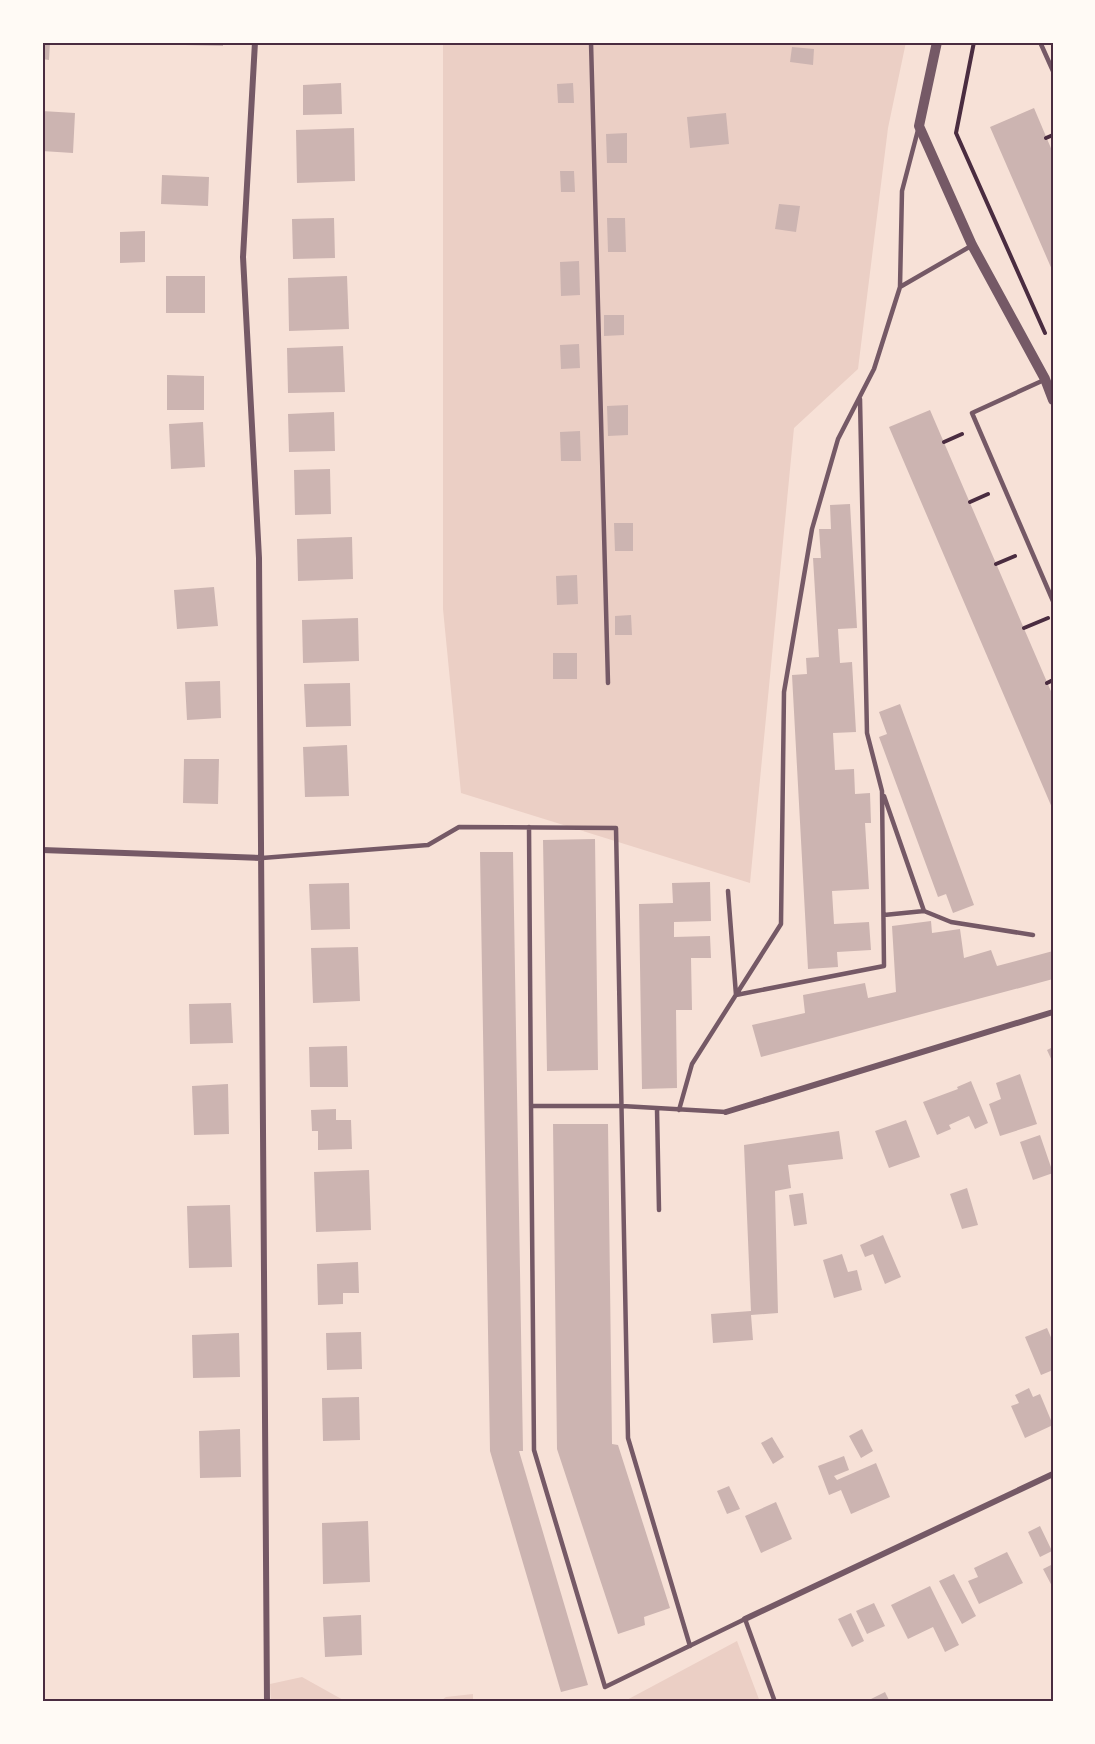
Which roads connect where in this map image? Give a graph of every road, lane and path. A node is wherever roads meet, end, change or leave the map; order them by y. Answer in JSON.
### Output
{"nodes":[{"id":1,"x":255,"y":42,"type":"edge"},
{"id":2,"x":591,"y":42,"type":"edge"},
{"id":3,"x":938,"y":42,"type":"edge"},
{"id":4,"x":974,"y":42,"type":"edge"},
{"id":5,"x":1040,"y":42,"type":"edge"},
{"id":6,"x":1053,"y":71,"type":"edge"},
{"id":7,"x":919,"y":126,"type":"junction"},
{"id":8,"x":1053,"y":135,"type":"edge"},
{"id":9,"x":1046,"y":138,"type":"dead end"},
{"id":10,"x":972,"y":245,"type":"junction"},
{"id":11,"x":900,"y":287,"type":"junction"},
{"id":12,"x":1048,"y":339,"type":"dead end"},
{"id":13,"x":1045,"y":379,"type":"junction"},
{"id":14,"x":860,"y":398,"type":"junction"},
{"id":15,"x":1053,"y":400,"type":"edge"},
{"id":16,"x":1053,"y":601,"type":"edge"},
{"id":17,"x":1053,"y":616,"type":"edge"},
{"id":18,"x":1024,"y":628,"type":"dead end"},
{"id":19,"x":1053,"y":681,"type":"edge"},
{"id":20,"x":608,"y":683,"type":"dead end"},
{"id":21,"x":1047,"y":683,"type":"dead end"},
{"id":22,"x":882,"y":791,"type":"junction"},
{"id":23,"x":529,"y":827,"type":"junction"},
{"id":24,"x":42,"y":850,"type":"edge"},
{"id":25,"x":262,"y":858,"type":"junction"},
{"id":26,"x":728,"y":891,"type":"dead end"},
{"id":27,"x":924,"y":910,"type":"junction"},
{"id":28,"x":884,"y":915,"type":"junction"},
{"id":29,"x":1033,"y":934,"type":"dead end"},
{"id":30,"x":736,"y":995,"type":"junction"},
{"id":31,"x":1053,"y":1012,"type":"edge"},
{"id":32,"x":531,"y":1106,"type":"junction"},
{"id":33,"x":622,"y":1106,"type":"junction"},
{"id":34,"x":657,"y":1109,"type":"junction"},
{"id":35,"x":679,"y":1110,"type":"junction"},
{"id":36,"x":726,"y":1112,"type":"joint"},
{"id":37,"x":659,"y":1210,"type":"dead end"},
{"id":38,"x":1053,"y":1474,"type":"edge"},
{"id":39,"x":744,"y":1619,"type":"junction"},
{"id":40,"x":690,"y":1646,"type":"junction"},
{"id":41,"x":267,"y":1702,"type":"edge"},
{"id":42,"x":775,"y":1702,"type":"edge"}],
"edges":[{"from":1,"to":25,"type":"street"},
{"from":2,"to":20,"type":"lane"},
{"from":3,"to":7,"type":"street"},
{"from":4,"to":12,"type":"path"},
{"from":5,"to":6,"type":"lane"},
{"from":7,"to":10,"type":"street"},
{"from":7,"to":11,"type":"lane"},
{"from":8,"to":9,"type":"path"},
{"from":10,"to":11,"type":"lane"},
{"from":10,"to":13,"type":"street"},
{"from":11,"to":14,"type":"lane"},
{"from":13,"to":15,"type":"street"},
{"from":13,"to":16,"type":"lane"},
{"from":14,"to":22,"type":"lane"},
{"from":14,"to":30,"type":"lane"},
{"from":17,"to":18,"type":"path"},
{"from":19,"to":21,"type":"path"},
{"from":22,"to":27,"type":"lane"},
{"from":22,"to":28,"type":"lane"},
{"from":23,"to":25,"type":"lane"},
{"from":23,"to":32,"type":"lane"},
{"from":23,"to":33,"type":"lane"},
{"from":24,"to":25,"type":"street"},
{"from":25,"to":41,"type":"street"},
{"from":26,"to":30,"type":"lane"},
{"from":27,"to":28,"type":"lane"},
{"from":27,"to":29,"type":"lane"},
{"from":28,"to":30,"type":"lane"},
{"from":30,"to":35,"type":"lane"},
{"from":31,"to":36,"type":"street"},
{"from":32,"to":33,"type":"lane"},
{"from":32,"to":40,"type":"lane"},
{"from":33,"to":34,"type":"lane"},
{"from":33,"to":40,"type":"lane"},
{"from":34,"to":35,"type":"lane"},
{"from":34,"to":37,"type":"lane"},
{"from":35,"to":36,"type":"lane"},
{"from":38,"to":39,"type":"street"},
{"from":39,"to":40,"type":"lane"},
{"from":39,"to":42,"type":"lane"}]}
